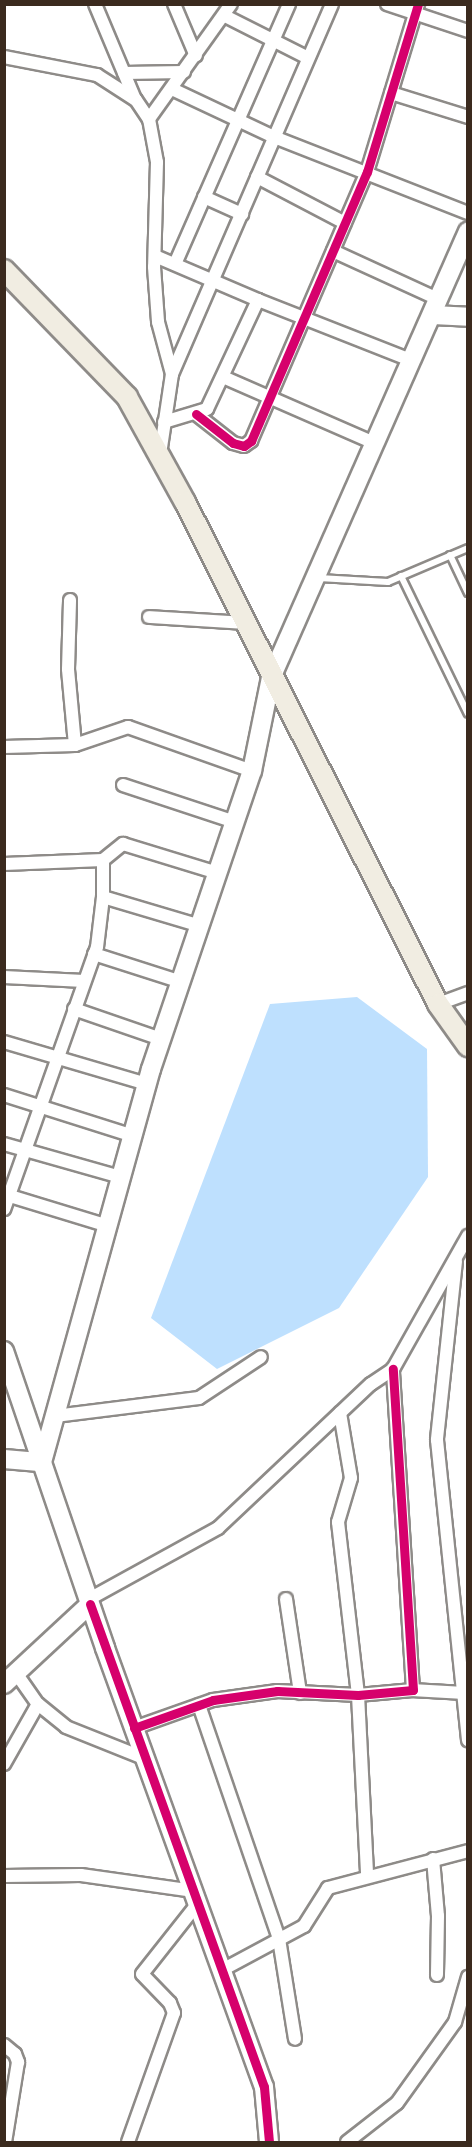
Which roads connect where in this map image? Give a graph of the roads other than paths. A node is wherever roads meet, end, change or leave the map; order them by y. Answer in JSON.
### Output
{"nodes":[{"id":1,"x":95,"y":4,"type":"edge"},
{"id":2,"x":174,"y":4,"type":"edge"},
{"id":3,"x":289,"y":4,"type":"edge"},
{"id":4,"x":332,"y":4,"type":"edge"},
{"id":5,"x":387,"y":4,"type":"edge"},
{"id":6,"x":228,"y":10,"type":"edge"},
{"id":7,"x":416,"y":10,"type":"edge"},
{"id":8,"x":468,"y":31,"type":"edge"},
{"id":9,"x":273,"y":41,"type":"junction"},
{"id":10,"x":196,"y":56,"type":"junction"},
{"id":11,"x":4,"y":57,"type":"edge"},
{"id":12,"x":308,"y":58,"type":"junction"},
{"id":13,"x":184,"y":72,"type":"junction"},
{"id":14,"x":124,"y":73,"type":"junction"},
{"id":15,"x":171,"y":89,"type":"junction"},
{"id":16,"x":391,"y":93,"type":"junction"},
{"id":17,"x":136,"y":100,"type":"junction"},
{"id":18,"x":468,"y":117,"type":"edge"},
{"id":19,"x":149,"y":119,"type":"junction"},
{"id":20,"x":237,"y":121,"type":"junction"},
{"id":21,"x":274,"y":137,"type":"junction"},
{"id":22,"x":367,"y":172,"type":"junction"},
{"id":23,"x":257,"y":177,"type":"junction"},
{"id":24,"x":204,"y":197,"type":"junction"},
{"id":25,"x":468,"y":213,"type":"edge"},
{"id":26,"x":242,"y":214,"type":"junction"},
{"id":27,"x":345,"y":223,"type":"junction"},
{"id":28,"x":465,"y":238,"type":"edge"},
{"id":29,"x":333,"y":251,"type":"junction"},
{"id":30,"x":155,"y":256,"type":"junction"},
{"id":31,"x":175,"y":264,"type":"junction"},
{"id":32,"x":4,"y":270,"type":"edge"},
{"id":33,"x":213,"y":282,"type":"junction"},
{"id":34,"x":258,"y":300,"type":"junction"},
{"id":35,"x":436,"y":308,"type":"junction"},
{"id":36,"x":468,"y":317,"type":"edge"},
{"id":37,"x":304,"y":321,"type":"junction"},
{"id":38,"x":413,"y":361,"type":"junction"},
{"id":39,"x":172,"y":374,"type":"junction"},
{"id":40,"x":223,"y":377,"type":"junction"},
{"id":41,"x":271,"y":398,"type":"junction"},
{"id":42,"x":196,"y":414,"type":"junction"},
{"id":43,"x":164,"y":422,"type":"junction"},
{"id":44,"x":374,"y":443,"type":"junction"},
{"id":45,"x":159,"y":456,"type":"junction"},
{"id":46,"x":468,"y":548,"type":"edge"},
{"id":47,"x":450,"y":555,"type":"junction"},
{"id":48,"x":401,"y":576,"type":"junction"},
{"id":49,"x":316,"y":578,"type":"junction"},
{"id":50,"x":468,"y":593,"type":"edge"},
{"id":51,"x":70,"y":600,"type":"dead end"},
{"id":52,"x":149,"y":617,"type":"dead end"},
{"id":53,"x":244,"y":623,"type":"junction"},
{"id":54,"x":271,"y":678,"type":"junction"},
{"id":55,"x":468,"y":714,"type":"edge"},
{"id":56,"x":75,"y":745,"type":"junction"},
{"id":57,"x":4,"y":747,"type":"edge"},
{"id":58,"x":252,"y":771,"type":"junction"},
{"id":59,"x":123,"y":786,"type":"dead end"},
{"id":60,"x":235,"y":822,"type":"junction"},
{"id":61,"x":103,"y":860,"type":"junction"},
{"id":62,"x":4,"y":864,"type":"edge"},
{"id":63,"x":218,"y":873,"type":"junction"},
{"id":64,"x":103,"y":897,"type":"junction"},
{"id":65,"x":200,"y":926,"type":"junction"},
{"id":66,"x":94,"y":954,"type":"junction"},
{"id":67,"x":4,"y":977,"type":"edge"},
{"id":68,"x":84,"y":981,"type":"junction"},
{"id":69,"x":181,"y":982,"type":"junction"},
{"id":70,"x":468,"y":993,"type":"edge"},
{"id":71,"x":438,"y":1004,"type":"junction"},
{"id":72,"x":74,"y":1009,"type":"junction"},
{"id":73,"x":162,"y":1039,"type":"junction"},
{"id":74,"x":4,"y":1042,"type":"edge"},
{"id":75,"x":468,"y":1046,"type":"edge"},
{"id":76,"x":56,"y":1056,"type":"junction"},
{"id":77,"x":147,"y":1084,"type":"junction"},
{"id":78,"x":4,"y":1095,"type":"edge"},
{"id":79,"x":39,"y":1106,"type":"junction"},
{"id":80,"x":133,"y":1136,"type":"junction"},
{"id":81,"x":4,"y":1144,"type":"edge"},
{"id":82,"x":25,"y":1149,"type":"junction"},
{"id":83,"x":121,"y":1177,"type":"junction"},
{"id":84,"x":10,"y":1196,"type":"junction"},
{"id":85,"x":4,"y":1209,"type":"edge"},
{"id":86,"x":108,"y":1226,"type":"junction"},
{"id":87,"x":468,"y":1236,"type":"edge"},
{"id":88,"x":456,"y":1257,"type":"junction"},
{"id":89,"x":4,"y":1351,"type":"edge"},
{"id":90,"x":261,"y":1357,"type":"dead end"},
{"id":91,"x":393,"y":1369,"type":"junction"},
{"id":92,"x":340,"y":1413,"type":"junction"},
{"id":93,"x":55,"y":1416,"type":"junction"},
{"id":94,"x":4,"y":1459,"type":"edge"},
{"id":95,"x":42,"y":1462,"type":"junction"},
{"id":96,"x":285,"y":1599,"type":"dead end"},
{"id":97,"x":89,"y":1602,"type":"junction"},
{"id":98,"x":8,"y":1679,"type":"edge"},
{"id":99,"x":413,"y":1690,"type":"junction"},
{"id":100,"x":300,"y":1693,"type":"junction"},
{"id":101,"x":463,"y":1693,"type":"junction"},
{"id":102,"x":358,"y":1695,"type":"junction"},
{"id":103,"x":38,"y":1704,"type":"junction"},
{"id":104,"x":199,"y":1705,"type":"junction"},
{"id":105,"x":135,"y":1728,"type":"junction"},
{"id":106,"x":468,"y":1740,"type":"edge"},
{"id":107,"x":146,"y":1759,"type":"junction"},
{"id":108,"x":4,"y":1764,"type":"edge"},
{"id":109,"x":468,"y":1851,"type":"edge"},
{"id":110,"x":434,"y":1859,"type":"junction"},
{"id":111,"x":367,"y":1875,"type":"junction"},
{"id":112,"x":4,"y":1876,"type":"edge"},
{"id":113,"x":196,"y":1897,"type":"junction"},
{"id":114,"x":279,"y":1939,"type":"junction"},
{"id":115,"x":222,"y":1970,"type":"junction"},
{"id":116,"x":436,"y":1975,"type":"dead end"},
{"id":117,"x":468,"y":1977,"type":"edge"},
{"id":118,"x":295,"y":2038,"type":"dead end"},
{"id":119,"x":4,"y":2046,"type":"edge"},
{"id":120,"x":5,"y":2142,"type":"edge"},
{"id":121,"x":128,"y":2142,"type":"edge"},
{"id":122,"x":268,"y":2142,"type":"edge"},
{"id":123,"x":347,"y":2142,"type":"edge"}],
"edges":[{"from":1,"to":14,"type":"street"},
{"from":2,"to":10,"type":"street"},
{"from":3,"to":9,"type":"street"},
{"from":4,"to":12,"type":"street"},
{"from":5,"to":7,"type":"street"},
{"from":6,"to":9,"type":"street"},
{"from":6,"to":10,"type":"street"},
{"from":7,"to":8,"type":"street"},
{"from":7,"to":16,"type":"street"},
{"from":9,"to":12,"type":"street"},
{"from":9,"to":20,"type":"street"},
{"from":10,"to":13,"type":"street"},
{"from":11,"to":17,"type":"street"},
{"from":12,"to":21,"type":"street"},
{"from":13,"to":14,"type":"street"},
{"from":13,"to":15,"type":"street"},
{"from":14,"to":17,"type":"street"},
{"from":15,"to":19,"type":"street"},
{"from":15,"to":20,"type":"street"},
{"from":16,"to":18,"type":"street"},
{"from":16,"to":22,"type":"street"},
{"from":17,"to":19,"type":"street"},
{"from":19,"to":30,"type":"street"},
{"from":20,"to":21,"type":"street"},
{"from":20,"to":24,"type":"street"},
{"from":21,"to":22,"type":"street"},
{"from":21,"to":23,"type":"street"},
{"from":22,"to":25,"type":"street"},
{"from":22,"to":27,"type":"street"},
{"from":23,"to":26,"type":"street"},
{"from":23,"to":27,"type":"street"},
{"from":24,"to":26,"type":"street"},
{"from":24,"to":31,"type":"street"},
{"from":26,"to":33,"type":"street"},
{"from":27,"to":29,"type":"street"},
{"from":28,"to":35,"type":"main road"},
{"from":29,"to":35,"type":"street"},
{"from":29,"to":37,"type":"street"},
{"from":30,"to":31,"type":"street"},
{"from":30,"to":39,"type":"street"},
{"from":31,"to":33,"type":"street"},
{"from":32,"to":45,"type":"main road"},
{"from":33,"to":34,"type":"street"},
{"from":33,"to":39,"type":"street"},
{"from":34,"to":37,"type":"street"},
{"from":34,"to":40,"type":"street"},
{"from":35,"to":36,"type":"main road"},
{"from":35,"to":38,"type":"main road"},
{"from":37,"to":38,"type":"street"},
{"from":37,"to":41,"type":"street"},
{"from":38,"to":44,"type":"main road"},
{"from":39,"to":43,"type":"street"},
{"from":40,"to":41,"type":"street"},
{"from":40,"to":42,"type":"street"},
{"from":41,"to":42,"type":"street"},
{"from":41,"to":44,"type":"street"},
{"from":42,"to":43,"type":"street"},
{"from":43,"to":45,"type":"street"},
{"from":44,"to":49,"type":"main road"},
{"from":45,"to":53,"type":"main road"},
{"from":46,"to":47,"type":"lane"},
{"from":47,"to":48,"type":"lane"},
{"from":47,"to":50,"type":"lane"},
{"from":48,"to":49,"type":"lane"},
{"from":48,"to":55,"type":"lane"},
{"from":49,"to":54,"type":"main road"},
{"from":51,"to":56,"type":"street"},
{"from":52,"to":53,"type":"street"},
{"from":53,"to":54,"type":"main road"},
{"from":54,"to":58,"type":"main road"},
{"from":54,"to":71,"type":"main road"},
{"from":56,"to":57,"type":"street"},
{"from":56,"to":58,"type":"street"},
{"from":58,"to":60,"type":"main road"},
{"from":59,"to":60,"type":"street"},
{"from":60,"to":63,"type":"main road"},
{"from":61,"to":62,"type":"street"},
{"from":61,"to":63,"type":"street"},
{"from":61,"to":64,"type":"street"},
{"from":63,"to":65,"type":"main road"},
{"from":64,"to":65,"type":"street"},
{"from":64,"to":66,"type":"street"},
{"from":65,"to":69,"type":"main road"},
{"from":66,"to":68,"type":"street"},
{"from":66,"to":69,"type":"street"},
{"from":67,"to":68,"type":"street"},
{"from":68,"to":72,"type":"street"},
{"from":69,"to":73,"type":"main road"},
{"from":70,"to":71,"type":"street"},
{"from":71,"to":75,"type":"main road"},
{"from":72,"to":73,"type":"street"},
{"from":72,"to":76,"type":"street"},
{"from":73,"to":77,"type":"main road"},
{"from":74,"to":76,"type":"street"},
{"from":76,"to":77,"type":"street"},
{"from":76,"to":79,"type":"street"},
{"from":77,"to":80,"type":"main road"},
{"from":78,"to":79,"type":"street"},
{"from":79,"to":80,"type":"street"},
{"from":79,"to":82,"type":"street"},
{"from":80,"to":83,"type":"main road"},
{"from":81,"to":82,"type":"street"},
{"from":82,"to":83,"type":"street"},
{"from":82,"to":84,"type":"street"},
{"from":83,"to":86,"type":"main road"},
{"from":84,"to":85,"type":"street"},
{"from":84,"to":86,"type":"street"},
{"from":86,"to":93,"type":"main road"},
{"from":87,"to":88,"type":"street"},
{"from":88,"to":91,"type":"street"},
{"from":88,"to":101,"type":"street"},
{"from":89,"to":95,"type":"main road"},
{"from":90,"to":93,"type":"street"},
{"from":91,"to":92,"type":"street"},
{"from":91,"to":99,"type":"street"},
{"from":92,"to":97,"type":"street"},
{"from":92,"to":102,"type":"street"},
{"from":93,"to":95,"type":"main road"},
{"from":94,"to":95,"type":"main road"},
{"from":95,"to":97,"type":"main road"},
{"from":96,"to":100,"type":"street"},
{"from":97,"to":98,"type":"main road"},
{"from":97,"to":105,"type":"main road"},
{"from":98,"to":103,"type":"street"},
{"from":99,"to":101,"type":"street"},
{"from":99,"to":102,"type":"street"},
{"from":100,"to":102,"type":"street"},
{"from":100,"to":104,"type":"street"},
{"from":101,"to":106,"type":"street"},
{"from":102,"to":111,"type":"street"},
{"from":103,"to":107,"type":"street"},
{"from":103,"to":108,"type":"street"},
{"from":104,"to":105,"type":"street"},
{"from":104,"to":114,"type":"street"},
{"from":105,"to":107,"type":"main road"},
{"from":107,"to":113,"type":"main road"},
{"from":109,"to":110,"type":"street"},
{"from":110,"to":111,"type":"street"},
{"from":110,"to":116,"type":"street"},
{"from":111,"to":114,"type":"street"},
{"from":112,"to":113,"type":"street"},
{"from":113,"to":115,"type":"main road"},
{"from":113,"to":121,"type":"street"},
{"from":114,"to":115,"type":"street"},
{"from":114,"to":118,"type":"street"},
{"from":115,"to":122,"type":"main road"},
{"from":117,"to":123,"type":"street"},
{"from":119,"to":120,"type":"street"}]}
